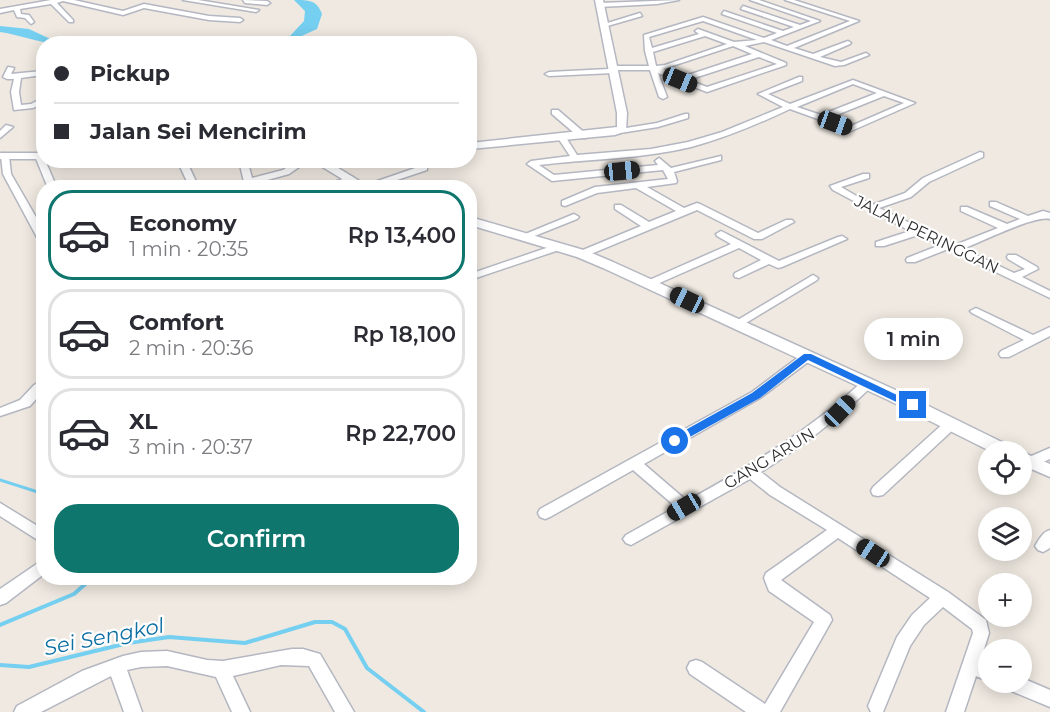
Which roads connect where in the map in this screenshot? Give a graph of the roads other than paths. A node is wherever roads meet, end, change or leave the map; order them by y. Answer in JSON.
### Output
{"nodes":[{"id":1,"x":66,"y":0,"type":"edge"},
{"id":2,"x":186,"y":0,"type":"edge"},
{"id":3,"x":228,"y":0,"type":"edge"},
{"id":4,"x":625,"y":0,"type":"edge"},
{"id":5,"x":676,"y":0,"type":"edge"},
{"id":6,"x":788,"y":0,"type":"edge"},
{"id":7,"x":57,"y":1,"type":"edge"},
{"id":8,"x":599,"y":2,"type":"edge"},
{"id":9,"x":755,"y":2,"type":"edge"},
{"id":10,"x":154,"y":3,"type":"dead end"},
{"id":11,"x":267,"y":3,"type":"dead end"},
{"id":12,"x":23,"y":4,"type":"edge"},
{"id":13,"x":648,"y":5,"type":"junction"},
{"id":14,"x":144,"y":6,"type":"junction"},
{"id":15,"x":96,"y":7,"type":"junction"},
{"id":16,"x":639,"y":7,"type":"dead end"},
{"id":17,"x":16,"y":8,"type":"junction"},
{"id":18,"x":743,"y":8,"type":"junction"},
{"id":19,"x":256,"y":9,"type":"dead end"},
{"id":20,"x":4,"y":10,"type":"edge"},
{"id":21,"x":80,"y":11,"type":"dead end"},
{"id":22,"x":724,"y":13,"type":"junction"},
{"id":23,"x":640,"y":15,"type":"dead end"},
{"id":24,"x":703,"y":19,"type":"junction"},
{"id":25,"x":71,"y":21,"type":"dead end"},
{"id":26,"x":240,"y":21,"type":"dead end"},
{"id":27,"x":817,"y":21,"type":"junction"},
{"id":28,"x":31,"y":22,"type":"dead end"},
{"id":29,"x":604,"y":25,"type":"junction"},
{"id":30,"x":681,"y":26,"type":"junction"},
{"id":31,"x":800,"y":27,"type":"junction"},
{"id":32,"x":839,"y":28,"type":"junction"},
{"id":33,"x":783,"y":33,"type":"junction"},
{"id":34,"x":704,"y":34,"type":"junction"},
{"id":35,"x":761,"y":39,"type":"junction"},
{"id":36,"x":848,"y":43,"type":"dead end"},
{"id":37,"x":737,"y":46,"type":"junction"},
{"id":38,"x":787,"y":48,"type":"junction"},
{"id":39,"x":648,"y":51,"type":"junction"},
{"id":40,"x":760,"y":54,"type":"junction"},
{"id":41,"x":866,"y":55,"type":"dead end"},
{"id":42,"x":813,"y":57,"type":"junction"},
{"id":43,"x":613,"y":69,"type":"junction"},
{"id":44,"x":654,"y":69,"type":"junction"},
{"id":45,"x":6,"y":73,"type":"edge"},
{"id":46,"x":36,"y":73,"type":"edge"},
{"id":47,"x":549,"y":74,"type":"dead end"},
{"id":48,"x":18,"y":76,"type":"junction"},
{"id":49,"x":799,"y":79,"type":"dead end"},
{"id":50,"x":680,"y":80,"type":"junction"},
{"id":51,"x":885,"y":93,"type":"junction"},
{"id":52,"x":663,"y":97,"type":"dead end"},
{"id":53,"x":36,"y":104,"type":"edge"},
{"id":54,"x":788,"y":106,"type":"junction"},
{"id":55,"x":555,"y":112,"type":"dead end"},
{"id":56,"x":685,"y":116,"type":"dead end"},
{"id":57,"x":822,"y":118,"type":"junction"},
{"id":58,"x":9,"y":127,"type":"dead end"},
{"id":59,"x":620,"y":131,"type":"junction"},
{"id":60,"x":0,"y":136,"type":"edge"},
{"id":61,"x":583,"y":136,"type":"junction"},
{"id":62,"x":562,"y":138,"type":"junction"},
{"id":63,"x":477,"y":145,"type":"edge"},
{"id":64,"x":650,"y":152,"type":"junction"},
{"id":65,"x":980,"y":155,"type":"dead end"},
{"id":66,"x":3,"y":156,"type":"edge"},
{"id":67,"x":36,"y":156,"type":"edge"},
{"id":68,"x":575,"y":158,"type":"junction"},
{"id":69,"x":718,"y":158,"type":"dead end"},
{"id":70,"x":292,"y":168,"type":"edge"},
{"id":71,"x":330,"y":168,"type":"edge"},
{"id":72,"x":424,"y":168,"type":"dead end"},
{"id":73,"x":667,"y":169,"type":"junction"},
{"id":74,"x":866,"y":176,"type":"dead end"},
{"id":75,"x":350,"y":179,"type":"joint"},
{"id":76,"x":257,"y":180,"type":"edge"},
{"id":77,"x":347,"y":180,"type":"edge"},
{"id":78,"x":387,"y":180,"type":"edge"},
{"id":79,"x":638,"y":184,"type":"junction"},
{"id":80,"x":564,"y":203,"type":"dead end"},
{"id":81,"x":993,"y":204,"type":"dead end"},
{"id":82,"x":618,"y":207,"type":"dead end"},
{"id":83,"x":871,"y":208,"type":"junction"},
{"id":84,"x":964,"y":208,"type":"dead end"},
{"id":85,"x":684,"y":212,"type":"junction"},
{"id":86,"x":1050,"y":216,"type":"edge"},
{"id":87,"x":574,"y":217,"type":"dead end"},
{"id":88,"x":1028,"y":219,"type":"junction"},
{"id":89,"x":789,"y":222,"type":"dead end"},
{"id":90,"x":477,"y":223,"type":"edge"},
{"id":91,"x":648,"y":226,"type":"junction"},
{"id":92,"x":36,"y":227,"type":"edge"},
{"id":93,"x":1007,"y":228,"type":"junction"},
{"id":94,"x":920,"y":231,"type":"junction"},
{"id":95,"x":721,"y":234,"type":"dead end"},
{"id":96,"x":523,"y":237,"type":"junction"},
{"id":97,"x":842,"y":239,"type":"dead end"},
{"id":98,"x":739,"y":244,"type":"junction"},
{"id":99,"x":880,"y":244,"type":"dead end"},
{"id":100,"x":953,"y":246,"type":"junction"},
{"id":101,"x":558,"y":247,"type":"junction"},
{"id":102,"x":582,"y":254,"type":"junction"},
{"id":103,"x":1012,"y":257,"type":"dead end"},
{"id":104,"x":770,"y":260,"type":"junction"},
{"id":105,"x":911,"y":260,"type":"dead end"},
{"id":106,"x":740,"y":275,"type":"dead end"},
{"id":107,"x":477,"y":276,"type":"edge"},
{"id":108,"x":1014,"y":277,"type":"junction"},
{"id":109,"x":813,"y":278,"type":"dead end"},
{"id":110,"x":651,"y":283,"type":"junction"},
{"id":111,"x":1049,"y":294,"type":"edge"},
{"id":112,"x":976,"y":311,"type":"dead end"},
{"id":113,"x":737,"y":324,"type":"junction"},
{"id":114,"x":1050,"y":331,"type":"edge"},
{"id":115,"x":1032,"y":339,"type":"junction"},
{"id":116,"x":1005,"y":354,"type":"dead end"},
{"id":117,"x":808,"y":356,"type":"junction"},
{"id":118,"x":867,"y":384,"type":"junction"},
{"id":119,"x":36,"y":390,"type":"edge"},
{"id":120,"x":2,"y":412,"type":"dead end"},
{"id":121,"x":951,"y":424,"type":"junction"},
{"id":122,"x":986,"y":441,"type":"edge"},
{"id":123,"x":1050,"y":453,"type":"edge"},
{"id":124,"x":1032,"y":458,"type":"edge"},
{"id":125,"x":1032,"y":462,"type":"edge"},
{"id":126,"x":634,"y":464,"type":"junction"},
{"id":127,"x":749,"y":470,"type":"junction"},
{"id":128,"x":1050,"y":471,"type":"edge"},
{"id":129,"x":878,"y":491,"type":"dead end"},
{"id":130,"x":684,"y":507,"type":"junction"},
{"id":131,"x":0,"y":509,"type":"edge"},
{"id":132,"x":545,"y":513,"type":"dead end"},
{"id":133,"x":838,"y":530,"type":"junction"},
{"id":134,"x":36,"y":533,"type":"edge"},
{"id":135,"x":631,"y":538,"type":"dead end"},
{"id":136,"x":36,"y":571,"type":"edge"},
{"id":137,"x":942,"y":597,"type":"junction"},
{"id":138,"x":0,"y":598,"type":"edge"},
{"id":139,"x":969,"y":665,"type":"junction"},
{"id":140,"x":117,"y":667,"type":"junction"},
{"id":141,"x":696,"y":668,"type":"dead end"},
{"id":142,"x":221,"y":669,"type":"junction"},
{"id":143,"x":978,"y":669,"type":"edge"},
{"id":144,"x":1032,"y":691,"type":"edge"},
{"id":145,"x":1050,"y":699,"type":"edge"},
{"id":146,"x":877,"y":706,"type":"dead end"},
{"id":147,"x":22,"y":712,"type":"edge"},
{"id":148,"x":133,"y":712,"type":"edge"},
{"id":149,"x":241,"y":712,"type":"edge"},
{"id":150,"x":345,"y":712,"type":"edge"},
{"id":151,"x":761,"y":712,"type":"edge"},
{"id":152,"x":770,"y":712,"type":"edge"},
{"id":153,"x":955,"y":712,"type":"edge"}],
"edges":[{"from":1,"to":15,"type":"street"},
{"from":2,"to":19,"type":"street"},
{"from":3,"to":11,"type":"street"},
{"from":4,"to":8,"type":"street"},
{"from":5,"to":13,"type":"street"},
{"from":6,"to":32,"type":"street"},
{"from":7,"to":12,"type":"street"},
{"from":7,"to":25,"type":"street"},
{"from":8,"to":13,"type":"street"},
{"from":8,"to":29,"type":"street"},
{"from":9,"to":18,"type":"street"},
{"from":9,"to":27,"type":"street"},
{"from":10,"to":14,"type":"street"},
{"from":12,"to":17,"type":"street"},
{"from":13,"to":16,"type":"street"},
{"from":14,"to":15,"type":"street"},
{"from":14,"to":26,"type":"street"},
{"from":15,"to":21,"type":"street"},
{"from":17,"to":20,"type":"street"},
{"from":17,"to":28,"type":"street"},
{"from":18,"to":22,"type":"street"},
{"from":18,"to":31,"type":"street"},
{"from":22,"to":24,"type":"street"},
{"from":22,"to":33,"type":"street"},
{"from":23,"to":29,"type":"street"},
{"from":24,"to":30,"type":"street"},
{"from":24,"to":35,"type":"street"},
{"from":27,"to":31,"type":"street"},
{"from":27,"to":32,"type":"street"},
{"from":29,"to":43,"type":"street"},
{"from":30,"to":34,"type":"street"},
{"from":30,"to":39,"type":"street"},
{"from":31,"to":33,"type":"street"},
{"from":32,"to":38,"type":"street"},
{"from":33,"to":35,"type":"street"},
{"from":34,"to":37,"type":"street"},
{"from":34,"to":39,"type":"street"},
{"from":35,"to":37,"type":"street"},
{"from":35,"to":38,"type":"street"},
{"from":36,"to":42,"type":"street"},
{"from":37,"to":40,"type":"street"},
{"from":37,"to":44,"type":"street"},
{"from":38,"to":42,"type":"street"},
{"from":39,"to":44,"type":"street"},
{"from":40,"to":50,"type":"street"},
{"from":40,"to":50,"type":"street"},
{"from":41,"to":42,"type":"street"},
{"from":43,"to":44,"type":"street"},
{"from":43,"to":47,"type":"street"},
{"from":43,"to":59,"type":"street"},
{"from":44,"to":50,"type":"street"},
{"from":44,"to":52,"type":"street"},
{"from":45,"to":48,"type":"street"},
{"from":46,"to":48,"type":"street"},
{"from":48,"to":53,"type":"street"},
{"from":49,"to":54,"type":"street"},
{"from":51,"to":54,"type":"street"},
{"from":51,"to":57,"type":"street"},
{"from":51,"to":57,"type":"street"},
{"from":54,"to":57,"type":"street"},
{"from":54,"to":64,"type":"street"},
{"from":55,"to":61,"type":"street"},
{"from":56,"to":59,"type":"street"},
{"from":58,"to":60,"type":"street"},
{"from":59,"to":61,"type":"street"},
{"from":61,"to":62,"type":"street"},
{"from":62,"to":63,"type":"street"},
{"from":62,"to":68,"type":"street"},
{"from":64,"to":68,"type":"street"},
{"from":64,"to":73,"type":"street"},
{"from":65,"to":83,"type":"street"},
{"from":66,"to":67,"type":"street"},
{"from":66,"to":92,"type":"street"},
{"from":68,"to":73,"type":"street"},
{"from":69,"to":73,"type":"street"},
{"from":70,"to":76,"type":"street"},
{"from":71,"to":75,"type":"street"},
{"from":72,"to":78,"type":"street"},
{"from":73,"to":79,"type":"street"},
{"from":74,"to":83,"type":"street","name":"JALAN PERINGGAN"},
{"from":75,"to":77,"type":"street"},
{"from":79,"to":80,"type":"street"},
{"from":79,"to":85,"type":"street"},
{"from":81,"to":88,"type":"street"},
{"from":82,"to":91,"type":"street"},
{"from":83,"to":94,"type":"street","name":"JALAN PERINGGAN"},
{"from":84,"to":93,"type":"street"},
{"from":85,"to":89,"type":"street"},
{"from":85,"to":91,"type":"street"},
{"from":86,"to":88,"type":"street"},
{"from":87,"to":96,"type":"street"},
{"from":88,"to":93,"type":"street"},
{"from":90,"to":96,"type":"street"},
{"from":91,"to":102,"type":"street"},
{"from":93,"to":100,"type":"street"},
{"from":94,"to":99,"type":"street"},
{"from":94,"to":100,"type":"street","name":"JALAN PERINGGAN"},
{"from":95,"to":98,"type":"street"},
{"from":96,"to":101,"type":"street"},
{"from":97,"to":104,"type":"street"},
{"from":98,"to":104,"type":"street"},
{"from":98,"to":110,"type":"street"},
{"from":100,"to":105,"type":"street"},
{"from":100,"to":108,"type":"street","name":"JALAN PERINGGAN"},
{"from":101,"to":102,"type":"street"},
{"from":101,"to":107,"type":"street"},
{"from":102,"to":110,"type":"street"},
{"from":103,"to":108,"type":"street"},
{"from":104,"to":106,"type":"street"},
{"from":108,"to":111,"type":"street","name":"JALAN PERINGGAN"},
{"from":109,"to":113,"type":"street"},
{"from":110,"to":113,"type":"street"},
{"from":112,"to":115,"type":"street"},
{"from":113,"to":117,"type":"street"},
{"from":114,"to":115,"type":"street"},
{"from":115,"to":116,"type":"street"},
{"from":117,"to":118,"type":"street"},
{"from":117,"to":126,"type":"street"},
{"from":118,"to":121,"type":"street"},
{"from":118,"to":127,"type":"street","name":"GANG ARUN"},
{"from":119,"to":120,"type":"street"},
{"from":121,"to":122,"type":"street"},
{"from":121,"to":129,"type":"street"},
{"from":123,"to":124,"type":"street"},
{"from":125,"to":128,"type":"street"},
{"from":126,"to":130,"type":"street"},
{"from":126,"to":132,"type":"street"},
{"from":127,"to":130,"type":"street","name":"GANG ARUN"},
{"from":127,"to":133,"type":"street"},
{"from":130,"to":135,"type":"street","name":"GANG ARUN"},
{"from":131,"to":134,"type":"street"},
{"from":133,"to":137,"type":"street"},
{"from":133,"to":152,"type":"street"},
{"from":136,"to":138,"type":"street"},
{"from":137,"to":139,"type":"street"},
{"from":137,"to":146,"type":"street"},
{"from":139,"to":143,"type":"street"},
{"from":139,"to":153,"type":"street"},
{"from":140,"to":142,"type":"street"},
{"from":140,"to":147,"type":"street"},
{"from":140,"to":148,"type":"street"},
{"from":141,"to":151,"type":"street"},
{"from":142,"to":149,"type":"street"},
{"from":142,"to":150,"type":"street"},
{"from":144,"to":145,"type":"street"}]}
